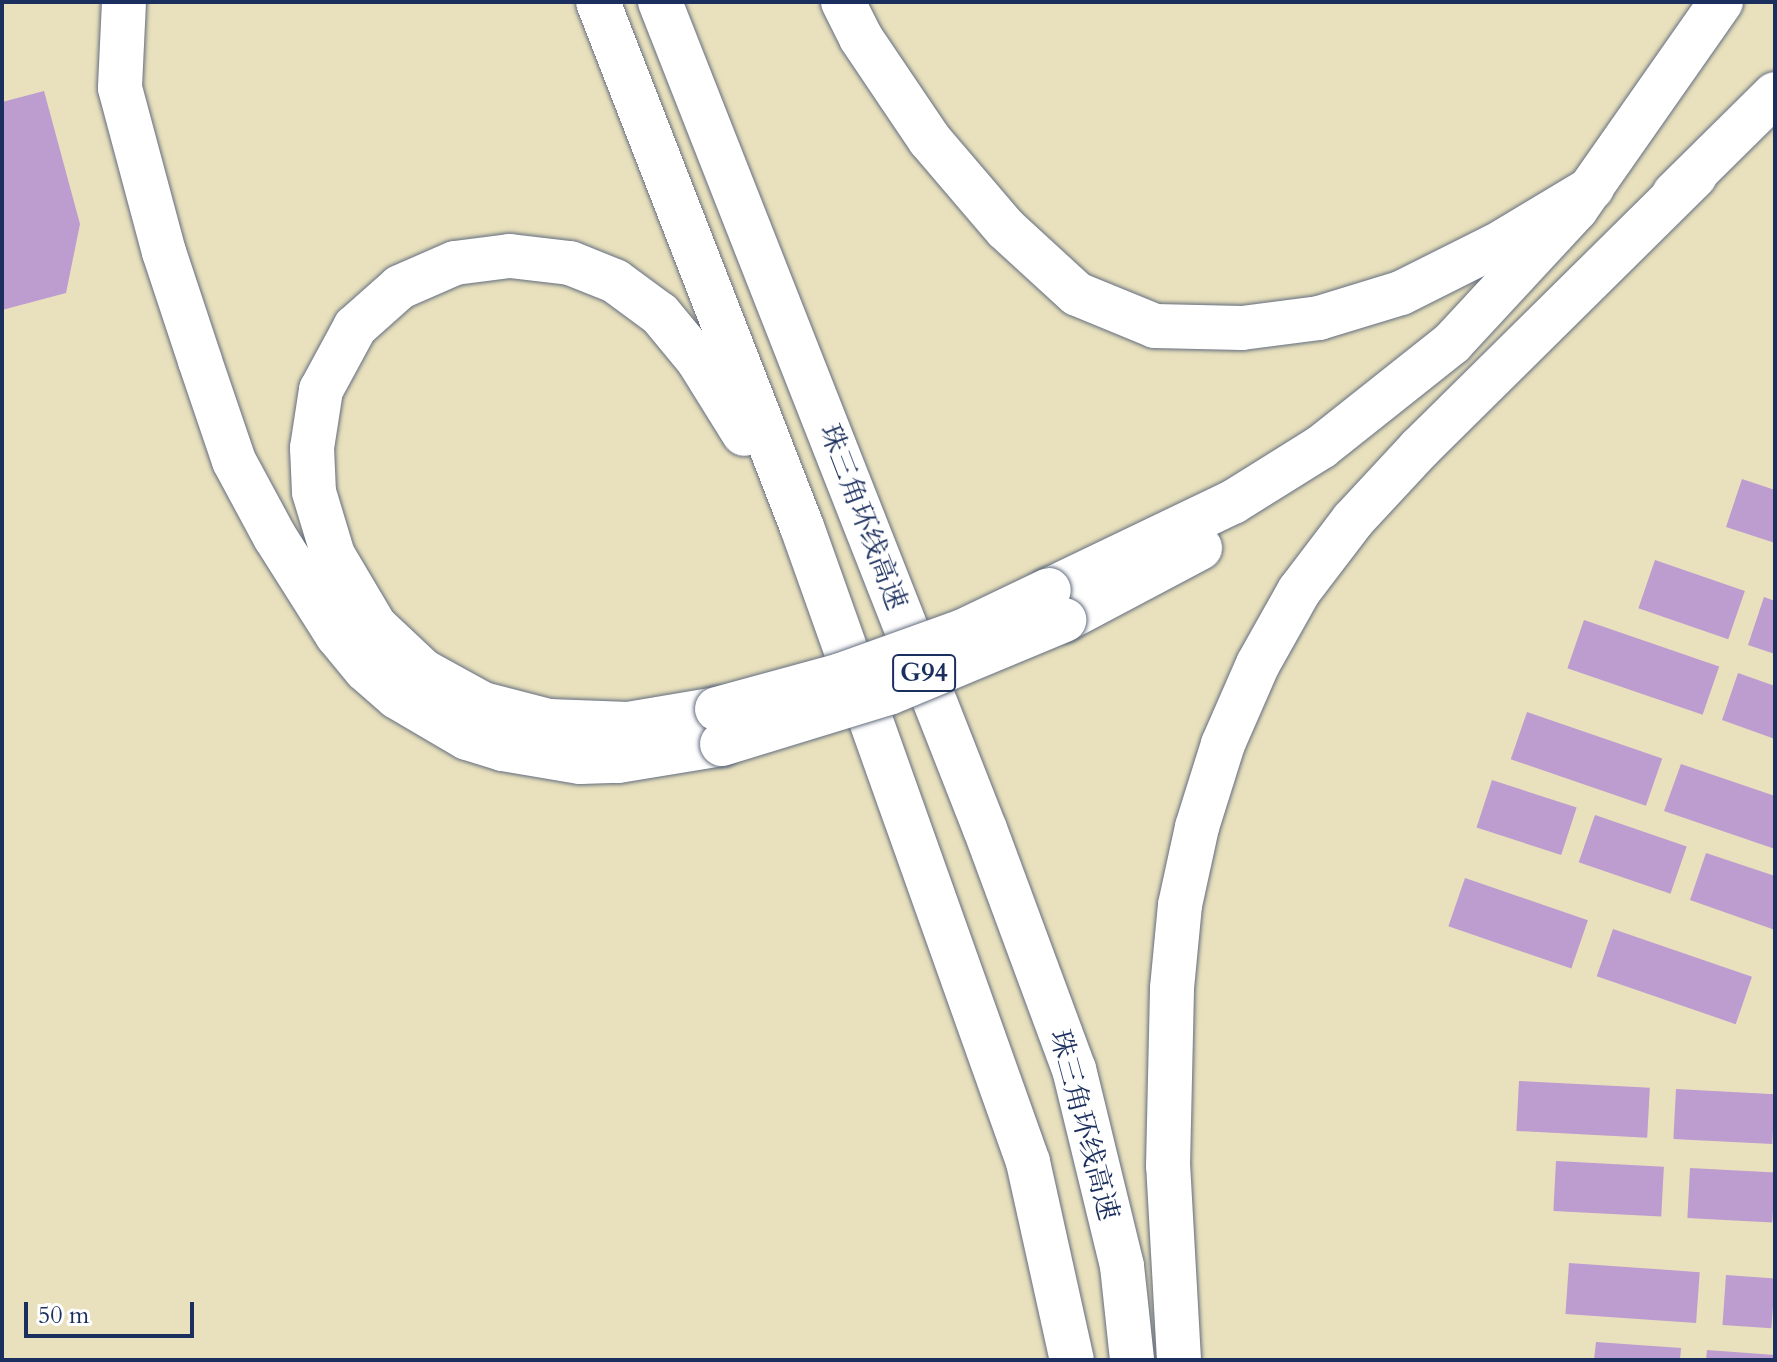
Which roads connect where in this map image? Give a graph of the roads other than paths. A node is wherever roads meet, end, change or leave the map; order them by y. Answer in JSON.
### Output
{"nodes":[{"id":1,"x":124,"y":2,"type":"edge"},
{"id":2,"x":598,"y":2,"type":"edge"},
{"id":3,"x":660,"y":2,"type":"edge"},
{"id":4,"x":843,"y":2,"type":"edge"},
{"id":5,"x":1721,"y":2,"type":"edge"},
{"id":6,"x":1775,"y":94,"type":"edge"},
{"id":7,"x":1695,"y":176,"type":"junction"},
{"id":8,"x":1592,"y":188,"type":"junction"},
{"id":9,"x":802,"y":527,"type":"junction"},
{"id":10,"x":1057,"y":605,"type":"junction"},
{"id":11,"x":720,"y":726,"type":"junction"},
{"id":12,"x":1072,"y":1360,"type":"edge"},
{"id":13,"x":1132,"y":1360,"type":"edge"},
{"id":14,"x":1179,"y":1360,"type":"edge"}],
"edges":[{"from":1,"to":11,"type":"highway"},
{"from":2,"to":9,"type":"highway","number":"G94"},
{"from":3,"to":13,"type":"highway","name":"珠三角环线高速","number":"G94"},
{"from":4,"to":8,"type":"highway"},
{"from":5,"to":8,"type":"highway"},
{"from":6,"to":7,"type":"highway"},
{"from":7,"to":10,"type":"highway"},
{"from":7,"to":14,"type":"highway"},
{"from":8,"to":10,"type":"highway"},
{"from":9,"to":11,"type":"highway"},
{"from":9,"to":12,"type":"highway","number":"G94"},
{"from":10,"to":11,"type":"highway","bridge":true}]}
